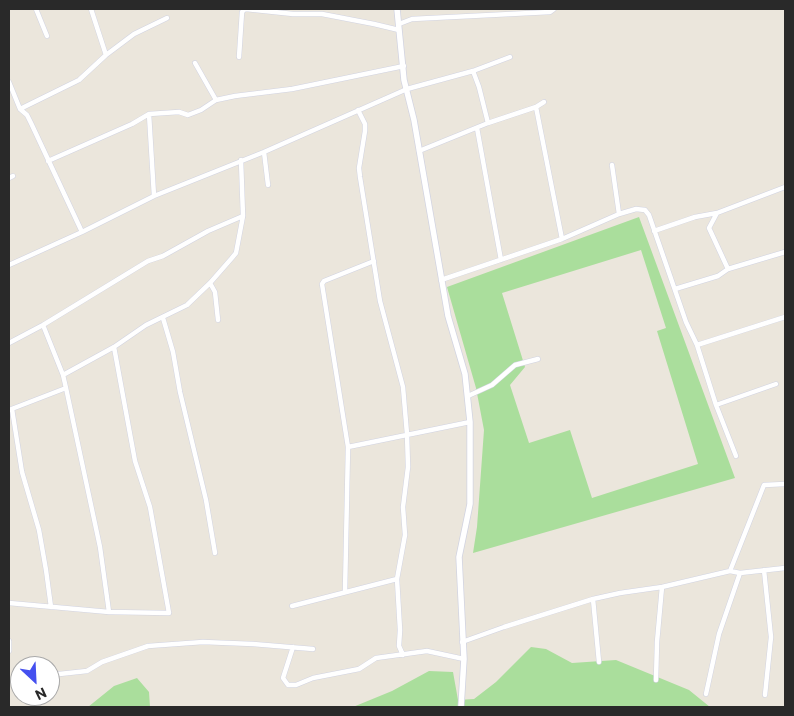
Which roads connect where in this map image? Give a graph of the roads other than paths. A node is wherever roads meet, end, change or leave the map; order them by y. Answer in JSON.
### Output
{"nodes":[{"id":1,"x":36,"y":9,"type":"edge"},
{"id":2,"x":91,"y":9,"type":"edge"},
{"id":3,"x":244,"y":9,"type":"edge"},
{"id":4,"x":255,"y":9,"type":"edge"},
{"id":5,"x":397,"y":9,"type":"edge"},
{"id":6,"x":491,"y":9,"type":"edge"},
{"id":7,"x":554,"y":9,"type":"edge"},
{"id":8,"x":322,"y":12,"type":"edge"},
{"id":9,"x":491,"y":15,"type":"junction"},
{"id":10,"x":167,"y":18,"type":"dead end"},
{"id":11,"x":399,"y":27,"type":"junction"},
{"id":12,"x":47,"y":36,"type":"dead end"},
{"id":13,"x":106,"y":55,"type":"junction"},
{"id":14,"x":239,"y":57,"type":"dead end"},
{"id":15,"x":510,"y":57,"type":"dead end"},
{"id":16,"x":195,"y":63,"type":"dead end"},
{"id":17,"x":404,"y":66,"type":"junction"},
{"id":18,"x":473,"y":70,"type":"junction"},
{"id":19,"x":9,"y":82,"type":"edge"},
{"id":20,"x":407,"y":89,"type":"junction"},
{"id":21,"x":216,"y":100,"type":"junction"},
{"id":22,"x":544,"y":102,"type":"dead end"},
{"id":23,"x":536,"y":107,"type":"junction"},
{"id":24,"x":20,"y":108,"type":"junction"},
{"id":25,"x":358,"y":110,"type":"junction"},
{"id":26,"x":149,"y":114,"type":"junction"},
{"id":27,"x":488,"y":123,"type":"junction"},
{"id":28,"x":477,"y":128,"type":"junction"},
{"id":29,"x":419,"y":151,"type":"junction"},
{"id":30,"x":264,"y":152,"type":"junction"},
{"id":31,"x":241,"y":160,"type":"junction"},
{"id":32,"x":48,"y":161,"type":"junction"},
{"id":33,"x":612,"y":165,"type":"dead end"},
{"id":34,"x":268,"y":185,"type":"dead end"},
{"id":35,"x":785,"y":187,"type":"edge"},
{"id":36,"x":154,"y":196,"type":"junction"},
{"id":37,"x":717,"y":213,"type":"junction"},
{"id":38,"x":618,"y":214,"type":"junction"},
{"id":39,"x":243,"y":216,"type":"junction"},
{"id":40,"x":654,"y":231,"type":"junction"},
{"id":41,"x":82,"y":232,"type":"junction"},
{"id":42,"x":562,"y":239,"type":"junction"},
{"id":43,"x":785,"y":252,"type":"edge"},
{"id":44,"x":501,"y":260,"type":"junction"},
{"id":45,"x":374,"y":261,"type":"junction"},
{"id":46,"x":9,"y":265,"type":"edge"},
{"id":47,"x":728,"y":269,"type":"junction"},
{"id":48,"x":441,"y":280,"type":"junction"},
{"id":49,"x":210,"y":283,"type":"junction"},
{"id":50,"x":675,"y":289,"type":"junction"},
{"id":51,"x":785,"y":317,"type":"edge"},
{"id":52,"x":163,"y":318,"type":"junction"},
{"id":53,"x":218,"y":320,"type":"dead end"},
{"id":54,"x":43,"y":325,"type":"junction"},
{"id":55,"x":9,"y":343,"type":"edge"},
{"id":56,"x":697,"y":345,"type":"junction"},
{"id":57,"x":114,"y":347,"type":"junction"},
{"id":58,"x":538,"y":358,"type":"dead end"},
{"id":59,"x":63,"y":375,"type":"junction"},
{"id":60,"x":776,"y":384,"type":"dead end"},
{"id":61,"x":66,"y":388,"type":"junction"},
{"id":62,"x":468,"y":396,"type":"junction"},
{"id":63,"x":716,"y":405,"type":"junction"},
{"id":64,"x":10,"y":409,"type":"edge"},
{"id":65,"x":470,"y":422,"type":"junction"},
{"id":66,"x":407,"y":434,"type":"junction"},
{"id":67,"x":348,"y":447,"type":"junction"},
{"id":68,"x":736,"y":456,"type":"dead end"},
{"id":69,"x":785,"y":484,"type":"edge"},
{"id":70,"x":215,"y":553,"type":"dead end"},
{"id":71,"x":785,"y":568,"type":"edge"},
{"id":72,"x":764,"y":570,"type":"junction"},
{"id":73,"x":730,"y":571,"type":"junction"},
{"id":74,"x":740,"y":572,"type":"junction"},
{"id":75,"x":397,"y":579,"type":"junction"},
{"id":76,"x":662,"y":587,"type":"junction"},
{"id":77,"x":345,"y":592,"type":"junction"},
{"id":78,"x":593,"y":599,"type":"junction"},
{"id":79,"x":9,"y":603,"type":"edge"},
{"id":80,"x":51,"y":606,"type":"junction"},
{"id":81,"x":292,"y":606,"type":"dead end"},
{"id":82,"x":109,"y":612,"type":"junction"},
{"id":83,"x":9,"y":641,"type":"edge"},
{"id":84,"x":462,"y":642,"type":"junction"},
{"id":85,"x":293,"y":647,"type":"junction"},
{"id":86,"x":313,"y":649,"type":"dead end"},
{"id":87,"x":9,"y":651,"type":"edge"},
{"id":88,"x":403,"y":655,"type":"junction"},
{"id":89,"x":463,"y":662,"type":"junction"},
{"id":90,"x":600,"y":662,"type":"dead end"},
{"id":91,"x":60,"y":674,"type":"edge"},
{"id":92,"x":656,"y":680,"type":"dead end"},
{"id":93,"x":706,"y":694,"type":"dead end"},
{"id":94,"x":765,"y":695,"type":"dead end"},
{"id":95,"x":461,"y":707,"type":"edge"}],
"edges":[{"from":1,"to":12,"type":"street"},
{"from":2,"to":13,"type":"street"},
{"from":3,"to":4,"type":"street"},
{"from":3,"to":14,"type":"street"},
{"from":4,"to":8,"type":"street"},
{"from":5,"to":11,"type":"street"},
{"from":6,"to":9,"type":"street"},
{"from":7,"to":9,"type":"street"},
{"from":8,"to":11,"type":"street"},
{"from":9,"to":11,"type":"street"},
{"from":10,"to":13,"type":"street"},
{"from":11,"to":17,"type":"street"},
{"from":13,"to":24,"type":"street"},
{"from":15,"to":18,"type":"street"},
{"from":16,"to":21,"type":"street"},
{"from":17,"to":20,"type":"street"},
{"from":17,"to":21,"type":"street"},
{"from":18,"to":20,"type":"street"},
{"from":18,"to":27,"type":"street"},
{"from":19,"to":24,"type":"street"},
{"from":20,"to":25,"type":"street"},
{"from":20,"to":29,"type":"street"},
{"from":21,"to":26,"type":"street"},
{"from":22,"to":23,"type":"street"},
{"from":23,"to":27,"type":"street"},
{"from":23,"to":42,"type":"street"},
{"from":24,"to":32,"type":"street"},
{"from":25,"to":30,"type":"street"},
{"from":25,"to":45,"type":"street"},
{"from":26,"to":32,"type":"street"},
{"from":26,"to":36,"type":"street"},
{"from":27,"to":28,"type":"street"},
{"from":28,"to":29,"type":"street"},
{"from":28,"to":44,"type":"street"},
{"from":29,"to":48,"type":"street"},
{"from":30,"to":31,"type":"street"},
{"from":30,"to":34,"type":"street"},
{"from":31,"to":36,"type":"street"},
{"from":31,"to":39,"type":"street"},
{"from":32,"to":41,"type":"street"},
{"from":33,"to":38,"type":"street"},
{"from":35,"to":37,"type":"street"},
{"from":36,"to":41,"type":"street"},
{"from":37,"to":40,"type":"street"},
{"from":37,"to":47,"type":"street"},
{"from":38,"to":40,"type":"street"},
{"from":38,"to":42,"type":"street"},
{"from":39,"to":49,"type":"street"},
{"from":39,"to":54,"type":"street"},
{"from":40,"to":50,"type":"street"},
{"from":41,"to":46,"type":"street"},
{"from":42,"to":44,"type":"street"},
{"from":43,"to":47,"type":"street"},
{"from":44,"to":48,"type":"street"},
{"from":45,"to":66,"type":"street"},
{"from":45,"to":67,"type":"street"},
{"from":47,"to":50,"type":"street"},
{"from":48,"to":62,"type":"street"},
{"from":49,"to":52,"type":"street"},
{"from":49,"to":53,"type":"street"},
{"from":50,"to":56,"type":"street"},
{"from":51,"to":56,"type":"street"},
{"from":52,"to":57,"type":"street"},
{"from":52,"to":70,"type":"street"},
{"from":54,"to":55,"type":"street"},
{"from":54,"to":59,"type":"street"},
{"from":56,"to":63,"type":"street"},
{"from":57,"to":59,"type":"street"},
{"from":57,"to":82,"type":"street"},
{"from":58,"to":62,"type":"street"},
{"from":59,"to":61,"type":"street"},
{"from":60,"to":63,"type":"street"},
{"from":61,"to":64,"type":"street"},
{"from":61,"to":82,"type":"street"},
{"from":62,"to":65,"type":"street"},
{"from":63,"to":68,"type":"street"},
{"from":64,"to":80,"type":"street"},
{"from":65,"to":66,"type":"street"},
{"from":65,"to":84,"type":"street"},
{"from":66,"to":67,"type":"street"},
{"from":66,"to":75,"type":"street"},
{"from":67,"to":77,"type":"street"},
{"from":69,"to":73,"type":"street"},
{"from":71,"to":72,"type":"street"},
{"from":72,"to":74,"type":"street"},
{"from":72,"to":94,"type":"street"},
{"from":73,"to":74,"type":"street"},
{"from":73,"to":76,"type":"street"},
{"from":74,"to":93,"type":"street"},
{"from":75,"to":77,"type":"street"},
{"from":75,"to":88,"type":"street"},
{"from":76,"to":78,"type":"street"},
{"from":76,"to":92,"type":"street"},
{"from":77,"to":81,"type":"street"},
{"from":78,"to":84,"type":"street"},
{"from":78,"to":90,"type":"street"},
{"from":79,"to":80,"type":"street"},
{"from":80,"to":82,"type":"street"},
{"from":83,"to":87,"type":"street"},
{"from":84,"to":89,"type":"street"},
{"from":85,"to":86,"type":"street"},
{"from":85,"to":88,"type":"street"},
{"from":85,"to":91,"type":"street"},
{"from":88,"to":89,"type":"street"},
{"from":89,"to":95,"type":"street"}]}
